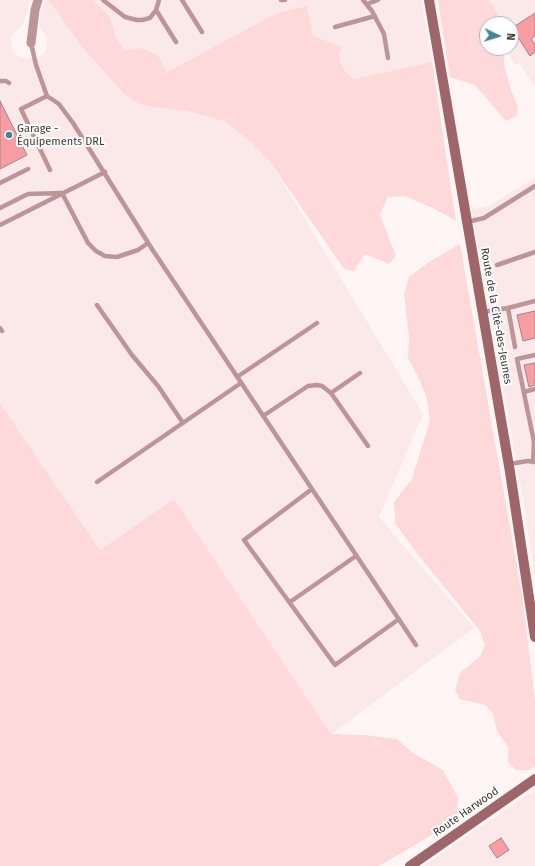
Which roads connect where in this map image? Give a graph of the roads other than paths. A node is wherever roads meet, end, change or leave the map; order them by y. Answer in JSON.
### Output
{"nodes":[{"id":1,"x":38,"y":0,"type":"edge"},
{"id":2,"x":103,"y":0,"type":"edge"},
{"id":3,"x":159,"y":0,"type":"edge"},
{"id":4,"x":182,"y":0,"type":"edge"},
{"id":5,"x":281,"y":0,"type":"edge"},
{"id":6,"x":285,"y":0,"type":"edge"},
{"id":7,"x":378,"y":0,"type":"edge"},
{"id":8,"x":429,"y":0,"type":"edge"},
{"id":9,"x":365,"y":2,"type":"edge"},
{"id":10,"x":156,"y":10,"type":"junction"},
{"id":11,"x":375,"y":16,"type":"junction"},
{"id":12,"x":335,"y":27,"type":"dead end"},
{"id":13,"x":202,"y":32,"type":"dead end"},
{"id":14,"x":176,"y":42,"type":"dead end"},
{"id":15,"x":31,"y":44,"type":"joint"},
{"id":16,"x":388,"y":58,"type":"dead end"},
{"id":17,"x":0,"y":81,"type":"edge"},
{"id":18,"x":9,"y":83,"type":"dead end"},
{"id":19,"x":47,"y":96,"type":"junction"},
{"id":20,"x":28,"y":169,"type":"dead end"},
{"id":21,"x":50,"y":170,"type":"dead end"},
{"id":22,"x":104,"y":172,"type":"junction"},
{"id":23,"x":0,"y":183,"type":"edge"},
{"id":24,"x":535,"y":186,"type":"edge"},
{"id":25,"x":62,"y":193,"type":"junction"},
{"id":26,"x":0,"y":208,"type":"edge"},
{"id":27,"x":467,"y":222,"type":"junction"},
{"id":28,"x":0,"y":225,"type":"edge"},
{"id":29,"x":148,"y":244,"type":"junction"},
{"id":30,"x":535,"y":252,"type":"edge"},
{"id":31,"x":497,"y":265,"type":"dead end"},
{"id":32,"x":535,"y":301,"type":"edge"},
{"id":33,"x":98,"y":305,"type":"dead end"},
{"id":34,"x":508,"y":308,"type":"junction"},
{"id":35,"x":482,"y":312,"type":"junction"},
{"id":36,"x":316,"y":323,"type":"dead end"},
{"id":37,"x":515,"y":347,"type":"dead end"},
{"id":38,"x":535,"y":355,"type":"edge"},
{"id":39,"x":360,"y":373,"type":"dead end"},
{"id":40,"x":237,"y":377,"type":"junction"},
{"id":41,"x":241,"y":383,"type":"junction"},
{"id":42,"x":535,"y":389,"type":"edge"},
{"id":43,"x":524,"y":392,"type":"junction"},
{"id":44,"x":331,"y":393,"type":"junction"},
{"id":45,"x":263,"y":416,"type":"junction"},
{"id":46,"x":183,"y":423,"type":"junction"},
{"id":47,"x":533,"y":426,"type":"edge"},
{"id":48,"x":368,"y":446,"type":"dead end"},
{"id":49,"x":534,"y":456,"type":"edge"},
{"id":50,"x":534,"y":462,"type":"edge"},
{"id":51,"x":509,"y":464,"type":"junction"},
{"id":52,"x":97,"y":482,"type":"dead end"},
{"id":53,"x":312,"y":489,"type":"junction"},
{"id":54,"x":356,"y":556,"type":"junction"},
{"id":55,"x":290,"y":602,"type":"junction"},
{"id":56,"x":399,"y":619,"type":"junction"},
{"id":57,"x":535,"y":637,"type":"edge"},
{"id":58,"x":416,"y":645,"type":"dead end"},
{"id":59,"x":535,"y":779,"type":"edge"},
{"id":60,"x":410,"y":866,"type":"edge"}],
"edges":[{"from":1,"to":15,"type":"street"},
{"from":2,"to":10,"type":"lane"},
{"from":3,"to":10,"type":"lane"},
{"from":4,"to":13,"type":"lane"},
{"from":5,"to":6,"type":"lane"},
{"from":7,"to":9,"type":"lane"},
{"from":8,"to":27,"type":"main road","name":"Route de la Cité-des-Jeunes"},
{"from":9,"to":11,"type":"lane"},
{"from":10,"to":14,"type":"lane"},
{"from":11,"to":12,"type":"lane"},
{"from":11,"to":16,"type":"lane"},
{"from":15,"to":19,"type":"lane"},
{"from":17,"to":18,"type":"lane"},
{"from":19,"to":21,"type":"lane"},
{"from":19,"to":22,"type":"lane"},
{"from":20,"to":23,"type":"lane"},
{"from":22,"to":25,"type":"lane"},
{"from":22,"to":29,"type":"lane"},
{"from":24,"to":27,"type":"lane"},
{"from":25,"to":26,"type":"lane"},
{"from":25,"to":28,"type":"lane"},
{"from":25,"to":29,"type":"lane"},
{"from":27,"to":35,"type":"main road","name":"Route de la Cité-des-Jeunes"},
{"from":29,"to":40,"type":"lane"},
{"from":30,"to":31,"type":"lane"},
{"from":32,"to":34,"type":"lane"},
{"from":33,"to":46,"type":"lane"},
{"from":34,"to":35,"type":"lane"},
{"from":34,"to":37,"type":"lane"},
{"from":35,"to":51,"type":"main road","name":"Route de la Cité-des-Jeunes"},
{"from":36,"to":40,"type":"lane"},
{"from":38,"to":43,"type":"lane"},
{"from":39,"to":44,"type":"lane"},
{"from":40,"to":41,"type":"lane"},
{"from":41,"to":45,"type":"lane"},
{"from":41,"to":46,"type":"lane"},
{"from":42,"to":43,"type":"lane"},
{"from":43,"to":47,"type":"lane"},
{"from":44,"to":45,"type":"lane"},
{"from":44,"to":48,"type":"lane"},
{"from":45,"to":53,"type":"lane"},
{"from":46,"to":52,"type":"lane"},
{"from":47,"to":49,"type":"lane"},
{"from":49,"to":50,"type":"lane"},
{"from":50,"to":51,"type":"lane"},
{"from":51,"to":57,"type":"main road","name":"Route de la Cité-des-Jeunes"},
{"from":53,"to":54,"type":"lane"},
{"from":53,"to":55,"type":"lane"},
{"from":54,"to":55,"type":"lane"},
{"from":54,"to":56,"type":"lane"},
{"from":55,"to":56,"type":"lane"},
{"from":56,"to":58,"type":"lane"},
{"from":59,"to":60,"type":"main road","name":"Route Harwood"}]}
